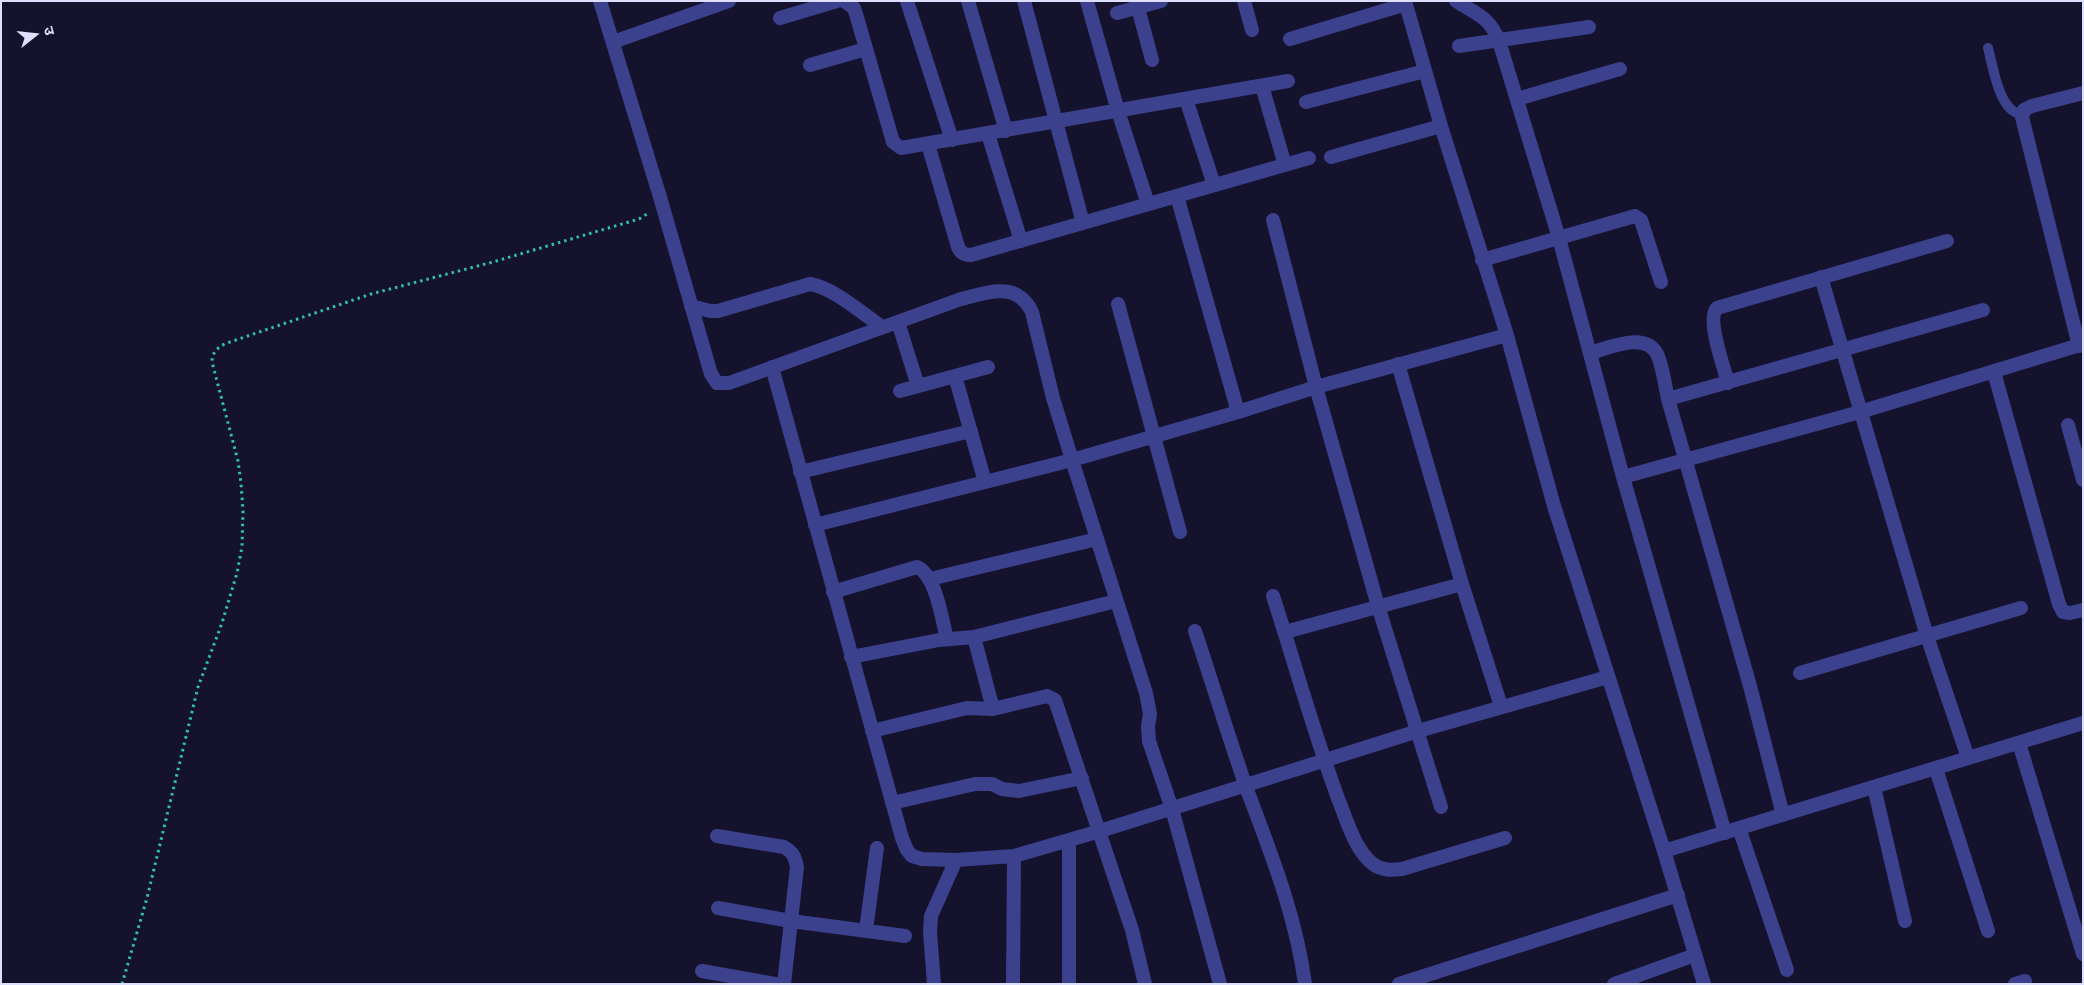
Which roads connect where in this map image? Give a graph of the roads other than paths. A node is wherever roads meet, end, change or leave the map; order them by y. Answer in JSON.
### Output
{"nodes":[{"id":1,"x":600,"y":1,"type":"edge"},
{"id":2,"x":729,"y":1,"type":"edge"},
{"id":3,"x":836,"y":1,"type":"edge"},
{"id":4,"x":844,"y":1,"type":"edge"},
{"id":5,"x":907,"y":1,"type":"edge"},
{"id":6,"x":968,"y":1,"type":"edge"},
{"id":7,"x":1024,"y":1,"type":"edge"},
{"id":8,"x":1087,"y":1,"type":"edge"},
{"id":9,"x":1161,"y":1,"type":"edge"},
{"id":10,"x":1244,"y":1,"type":"edge"},
{"id":11,"x":1456,"y":1,"type":"edge"},
{"id":12,"x":1406,"y":3,"type":"edge"},
{"id":13,"x":1138,"y":8,"type":"junction"},
{"id":14,"x":1117,"y":13,"type":"dead end"},
{"id":15,"x":780,"y":18,"type":"dead end"},
{"id":16,"x":1589,"y":27,"type":"dead end"},
{"id":17,"x":1252,"y":30,"type":"dead end"},
{"id":18,"x":1290,"y":39,"type":"dead end"},
{"id":19,"x":1499,"y":41,"type":"junction"},
{"id":20,"x":613,"y":42,"type":"junction"},
{"id":21,"x":1458,"y":46,"type":"dead end"},
{"id":22,"x":866,"y":48,"type":"junction"},
{"id":23,"x":1988,"y":48,"type":"dead end"},
{"id":24,"x":1152,"y":60,"type":"dead end"},
{"id":25,"x":810,"y":65,"type":"dead end"},
{"id":26,"x":1620,"y":69,"type":"dead end"},
{"id":27,"x":1425,"y":70,"type":"junction"},
{"id":28,"x":1288,"y":81,"type":"dead end"},
{"id":29,"x":1262,"y":86,"type":"junction"},
{"id":30,"x":2083,"y":93,"type":"edge"},
{"id":31,"x":1186,"y":99,"type":"junction"},
{"id":32,"x":1517,"y":99,"type":"junction"},
{"id":33,"x":1306,"y":102,"type":"dead end"},
{"id":34,"x":1118,"y":111,"type":"junction"},
{"id":35,"x":2022,"y":114,"type":"junction"},
{"id":36,"x":1055,"y":122,"type":"junction"},
{"id":37,"x":1441,"y":126,"type":"junction"},
{"id":38,"x":1006,"y":131,"type":"junction"},
{"id":39,"x":988,"y":134,"type":"junction"},
{"id":40,"x":952,"y":140,"type":"junction"},
{"id":41,"x":928,"y":144,"type":"junction"},
{"id":42,"x":1331,"y":157,"type":"dead end"},
{"id":43,"x":1309,"y":158,"type":"dead end"},
{"id":44,"x":1285,"y":165,"type":"junction"},
{"id":45,"x":1214,"y":185,"type":"junction"},
{"id":46,"x":1177,"y":196,"type":"junction"},
{"id":47,"x":1148,"y":204,"type":"junction"},
{"id":48,"x":1273,"y":220,"type":"dead end"},
{"id":49,"x":1083,"y":223,"type":"junction"},
{"id":50,"x":1559,"y":238,"type":"junction"},
{"id":51,"x":1021,"y":240,"type":"junction"},
{"id":52,"x":1947,"y":241,"type":"dead end"},
{"id":53,"x":1482,"y":260,"type":"junction"},
{"id":54,"x":1821,"y":276,"type":"junction"},
{"id":55,"x":1661,"y":282,"type":"dead end"},
{"id":56,"x":1118,"y":304,"type":"dead end"},
{"id":57,"x":691,"y":306,"type":"junction"},
{"id":58,"x":1983,"y":310,"type":"dead end"},
{"id":59,"x":898,"y":322,"type":"junction"},
{"id":60,"x":882,"y":327,"type":"junction"},
{"id":61,"x":1506,"y":335,"type":"junction"},
{"id":62,"x":2081,"y":345,"type":"edge"},
{"id":63,"x":1843,"y":350,"type":"junction"},
{"id":64,"x":1590,"y":353,"type":"junction"},
{"id":65,"x":1398,"y":364,"type":"junction"},
{"id":66,"x":772,"y":367,"type":"junction"},
{"id":67,"x":988,"y":367,"type":"dead end"},
{"id":68,"x":1994,"y":372,"type":"junction"},
{"id":69,"x":955,"y":376,"type":"junction"},
{"id":70,"x":1728,"y":383,"type":"junction"},
{"id":71,"x":918,"y":386,"type":"junction"},
{"id":72,"x":1316,"y":387,"type":"junction"},
{"id":73,"x":900,"y":391,"type":"dead end"},
{"id":74,"x":1668,"y":399,"type":"junction"},
{"id":75,"x":1238,"y":412,"type":"junction"},
{"id":76,"x":1860,"y":412,"type":"junction"},
{"id":77,"x":2068,"y":425,"type":"dead end"},
{"id":78,"x":971,"y":431,"type":"junction"},
{"id":79,"x":1155,"y":436,"type":"junction"},
{"id":80,"x":1072,"y":460,"type":"junction"},
{"id":81,"x":1687,"y":461,"type":"junction"},
{"id":82,"x":800,"y":472,"type":"junction"},
{"id":83,"x":1623,"y":477,"type":"junction"},
{"id":84,"x":2083,"y":480,"type":"edge"},
{"id":85,"x":986,"y":482,"type":"junction"},
{"id":86,"x":814,"y":525,"type":"junction"},
{"id":87,"x":1180,"y":532,"type":"dead end"},
{"id":88,"x":1097,"y":539,"type":"junction"},
{"id":89,"x":930,"y":580,"type":"junction"},
{"id":90,"x":1462,"y":584,"type":"junction"},
{"id":91,"x":833,"y":592,"type":"junction"},
{"id":92,"x":1273,"y":596,"type":"dead end"},
{"id":93,"x":1116,"y":602,"type":"junction"},
{"id":94,"x":1378,"y":606,"type":"junction"},
{"id":95,"x":2020,"y":608,"type":"dead end"},
{"id":96,"x":2083,"y":610,"type":"edge"},
{"id":97,"x":1195,"y":630,"type":"dead end"},
{"id":98,"x":1285,"y":632,"type":"junction"},
{"id":99,"x":1927,"y":636,"type":"junction"},
{"id":100,"x":974,"y":637,"type":"junction"},
{"id":101,"x":947,"y":639,"type":"junction"},
{"id":102,"x":851,"y":657,"type":"junction"},
{"id":103,"x":1800,"y":673,"type":"dead end"},
{"id":104,"x":1608,"y":677,"type":"junction"},
{"id":105,"x":1501,"y":706,"type":"junction"},
{"id":106,"x":993,"y":709,"type":"junction"},
{"id":107,"x":2083,"y":723,"type":"edge"},
{"id":108,"x":872,"y":731,"type":"junction"},
{"id":109,"x":1418,"y":731,"type":"junction"},
{"id":110,"x":2019,"y":743,"type":"junction"},
{"id":111,"x":1968,"y":758,"type":"junction"},
{"id":112,"x":1324,"y":761,"type":"junction"},
{"id":113,"x":1936,"y":769,"type":"junction"},
{"id":114,"x":1082,"y":778,"type":"junction"},
{"id":115,"x":1246,"y":785,"type":"junction"},
{"id":116,"x":1874,"y":787,"type":"junction"},
{"id":117,"x":892,"y":803,"type":"junction"},
{"id":118,"x":1441,"y":807,"type":"dead end"},
{"id":119,"x":1172,"y":808,"type":"junction"},
{"id":120,"x":1784,"y":815,"type":"junction"},
{"id":121,"x":1740,"y":828,"type":"junction"},
{"id":122,"x":1100,"y":832,"type":"junction"},
{"id":123,"x":1725,"y":833,"type":"junction"},
{"id":124,"x":717,"y":836,"type":"dead end"},
{"id":125,"x":1505,"y":838,"type":"dead end"},
{"id":126,"x":1069,"y":840,"type":"junction"},
{"id":127,"x":877,"y":848,"type":"dead end"},
{"id":128,"x":1664,"y":851,"type":"junction"},
{"id":129,"x":1014,"y":856,"type":"junction"},
{"id":130,"x":956,"y":860,"type":"junction"},
{"id":131,"x":1678,"y":895,"type":"junction"},
{"id":132,"x":718,"y":908,"type":"dead end"},
{"id":133,"x":1905,"y":920,"type":"dead end"},
{"id":134,"x":791,"y":921,"type":"junction"},
{"id":135,"x":866,"y":930,"type":"junction"},
{"id":136,"x":1988,"y":931,"type":"dead end"},
{"id":137,"x":905,"y":936,"type":"dead end"},
{"id":138,"x":2083,"y":954,"type":"edge"},
{"id":139,"x":1695,"y":955,"type":"junction"},
{"id":140,"x":702,"y":970,"type":"dead end"},
{"id":141,"x":1787,"y":970,"type":"dead end"},
{"id":142,"x":775,"y":984,"type":"edge"},
{"id":143,"x":784,"y":984,"type":"edge"},
{"id":144,"x":934,"y":984,"type":"edge"},
{"id":145,"x":1012,"y":984,"type":"edge"},
{"id":146,"x":1069,"y":984,"type":"edge"},
{"id":147,"x":1145,"y":984,"type":"edge"},
{"id":148,"x":1220,"y":984,"type":"edge"},
{"id":149,"x":1305,"y":984,"type":"edge"},
{"id":150,"x":1399,"y":984,"type":"edge"},
{"id":151,"x":1614,"y":984,"type":"edge"},
{"id":152,"x":1704,"y":984,"type":"edge"}],
"edges":[{"from":1,"to":20,"type":"street"},
{"from":2,"to":20,"type":"street"},
{"from":3,"to":15,"type":"street"},
{"from":4,"to":22,"type":"street"},
{"from":5,"to":40,"type":"street"},
{"from":6,"to":38,"type":"street"},
{"from":7,"to":36,"type":"street"},
{"from":8,"to":34,"type":"street"},
{"from":9,"to":13,"type":"street"},
{"from":10,"to":17,"type":"street"},
{"from":11,"to":19,"type":"street"},
{"from":12,"to":18,"type":"street"},
{"from":12,"to":27,"type":"street"},
{"from":13,"to":14,"type":"street"},
{"from":13,"to":24,"type":"street"},
{"from":16,"to":19,"type":"street"},
{"from":19,"to":21,"type":"street"},
{"from":19,"to":32,"type":"street"},
{"from":20,"to":57,"type":"street"},
{"from":22,"to":25,"type":"street"},
{"from":22,"to":41,"type":"street"},
{"from":23,"to":35,"type":"lane"},
{"from":26,"to":32,"type":"street"},
{"from":27,"to":33,"type":"street"},
{"from":27,"to":37,"type":"street"},
{"from":28,"to":29,"type":"street"},
{"from":29,"to":31,"type":"street"},
{"from":29,"to":44,"type":"street"},
{"from":30,"to":35,"type":"street"},
{"from":31,"to":34,"type":"street"},
{"from":31,"to":45,"type":"street"},
{"from":32,"to":50,"type":"street"},
{"from":34,"to":36,"type":"street"},
{"from":34,"to":47,"type":"street"},
{"from":35,"to":62,"type":"street"},
{"from":36,"to":38,"type":"street"},
{"from":36,"to":49,"type":"street"},
{"from":37,"to":42,"type":"street"},
{"from":37,"to":53,"type":"street"},
{"from":38,"to":39,"type":"street"},
{"from":39,"to":40,"type":"street"},
{"from":39,"to":51,"type":"street"},
{"from":40,"to":41,"type":"street"},
{"from":41,"to":51,"type":"street"},
{"from":43,"to":44,"type":"street"},
{"from":44,"to":45,"type":"street"},
{"from":45,"to":46,"type":"street"},
{"from":46,"to":47,"type":"street"},
{"from":46,"to":75,"type":"street"},
{"from":47,"to":49,"type":"street"},
{"from":48,"to":72,"type":"street"},
{"from":49,"to":51,"type":"street"},
{"from":50,"to":53,"type":"street"},
{"from":50,"to":55,"type":"street"},
{"from":50,"to":64,"type":"street"},
{"from":52,"to":54,"type":"street"},
{"from":53,"to":61,"type":"street"},
{"from":54,"to":63,"type":"street"},
{"from":54,"to":70,"type":"street"},
{"from":56,"to":79,"type":"street"},
{"from":57,"to":60,"type":"street"},
{"from":57,"to":66,"type":"street"},
{"from":58,"to":63,"type":"street"},
{"from":59,"to":60,"type":"street"},
{"from":59,"to":71,"type":"street"},
{"from":59,"to":80,"type":"street"},
{"from":60,"to":66,"type":"street"},
{"from":61,"to":65,"type":"street"},
{"from":61,"to":104,"type":"street"},
{"from":62,"to":68,"type":"street"},
{"from":63,"to":70,"type":"street"},
{"from":63,"to":76,"type":"street"},
{"from":64,"to":74,"type":"street"},
{"from":64,"to":83,"type":"street"},
{"from":65,"to":72,"type":"street"},
{"from":65,"to":90,"type":"street"},
{"from":66,"to":82,"type":"street"},
{"from":67,"to":69,"type":"street"},
{"from":68,"to":76,"type":"street"},
{"from":68,"to":96,"type":"street"},
{"from":69,"to":71,"type":"street"},
{"from":69,"to":78,"type":"street"},
{"from":70,"to":74,"type":"street"},
{"from":71,"to":73,"type":"street"},
{"from":72,"to":75,"type":"street"},
{"from":72,"to":94,"type":"street"},
{"from":74,"to":81,"type":"street"},
{"from":75,"to":79,"type":"street"},
{"from":76,"to":81,"type":"street"},
{"from":76,"to":99,"type":"street"},
{"from":77,"to":84,"type":"street"},
{"from":78,"to":82,"type":"street"},
{"from":78,"to":85,"type":"street"},
{"from":79,"to":80,"type":"street"},
{"from":79,"to":87,"type":"street"},
{"from":80,"to":85,"type":"street"},
{"from":80,"to":88,"type":"street"},
{"from":81,"to":83,"type":"street"},
{"from":81,"to":120,"type":"street"},
{"from":82,"to":86,"type":"street"},
{"from":83,"to":123,"type":"street"},
{"from":85,"to":86,"type":"street"},
{"from":86,"to":91,"type":"street"},
{"from":88,"to":89,"type":"street"},
{"from":88,"to":93,"type":"street"},
{"from":89,"to":91,"type":"street"},
{"from":89,"to":101,"type":"street"},
{"from":90,"to":94,"type":"street"},
{"from":90,"to":105,"type":"street"},
{"from":91,"to":102,"type":"street"},
{"from":92,"to":98,"type":"street"},
{"from":93,"to":100,"type":"street"},
{"from":93,"to":119,"type":"street"},
{"from":94,"to":98,"type":"street"},
{"from":94,"to":109,"type":"street"},
{"from":95,"to":99,"type":"street"},
{"from":97,"to":115,"type":"street"},
{"from":98,"to":112,"type":"street"},
{"from":99,"to":103,"type":"street"},
{"from":99,"to":111,"type":"street"},
{"from":100,"to":101,"type":"street"},
{"from":100,"to":106,"type":"street"},
{"from":101,"to":102,"type":"street"},
{"from":102,"to":108,"type":"street"},
{"from":104,"to":105,"type":"street"},
{"from":104,"to":128,"type":"street"},
{"from":105,"to":109,"type":"street"},
{"from":106,"to":108,"type":"street"},
{"from":106,"to":114,"type":"street"},
{"from":107,"to":110,"type":"street"},
{"from":108,"to":117,"type":"street"},
{"from":109,"to":112,"type":"street"},
{"from":109,"to":118,"type":"street"},
{"from":110,"to":111,"type":"street"},
{"from":110,"to":138,"type":"street"},
{"from":111,"to":113,"type":"street"},
{"from":112,"to":115,"type":"street"},
{"from":112,"to":125,"type":"street"},
{"from":113,"to":116,"type":"street"},
{"from":113,"to":136,"type":"street"},
{"from":114,"to":117,"type":"street"},
{"from":114,"to":122,"type":"street"},
{"from":115,"to":119,"type":"street"},
{"from":115,"to":149,"type":"street"},
{"from":116,"to":120,"type":"street"},
{"from":116,"to":133,"type":"street"},
{"from":117,"to":130,"type":"street"},
{"from":119,"to":122,"type":"street"},
{"from":119,"to":148,"type":"street"},
{"from":120,"to":121,"type":"street"},
{"from":121,"to":123,"type":"street"},
{"from":121,"to":141,"type":"street"},
{"from":122,"to":126,"type":"street"},
{"from":122,"to":147,"type":"street"},
{"from":123,"to":128,"type":"street"},
{"from":124,"to":134,"type":"street"},
{"from":126,"to":129,"type":"street"},
{"from":126,"to":146,"type":"street"},
{"from":127,"to":135,"type":"street"},
{"from":128,"to":131,"type":"street"},
{"from":129,"to":130,"type":"street"},
{"from":129,"to":145,"type":"street"},
{"from":130,"to":144,"type":"street"},
{"from":131,"to":139,"type":"street"},
{"from":131,"to":150,"type":"street"},
{"from":132,"to":134,"type":"street"},
{"from":134,"to":135,"type":"street"},
{"from":134,"to":143,"type":"street"},
{"from":135,"to":137,"type":"street"},
{"from":139,"to":151,"type":"street"},
{"from":139,"to":152,"type":"street"},
{"from":140,"to":142,"type":"street"}]}
